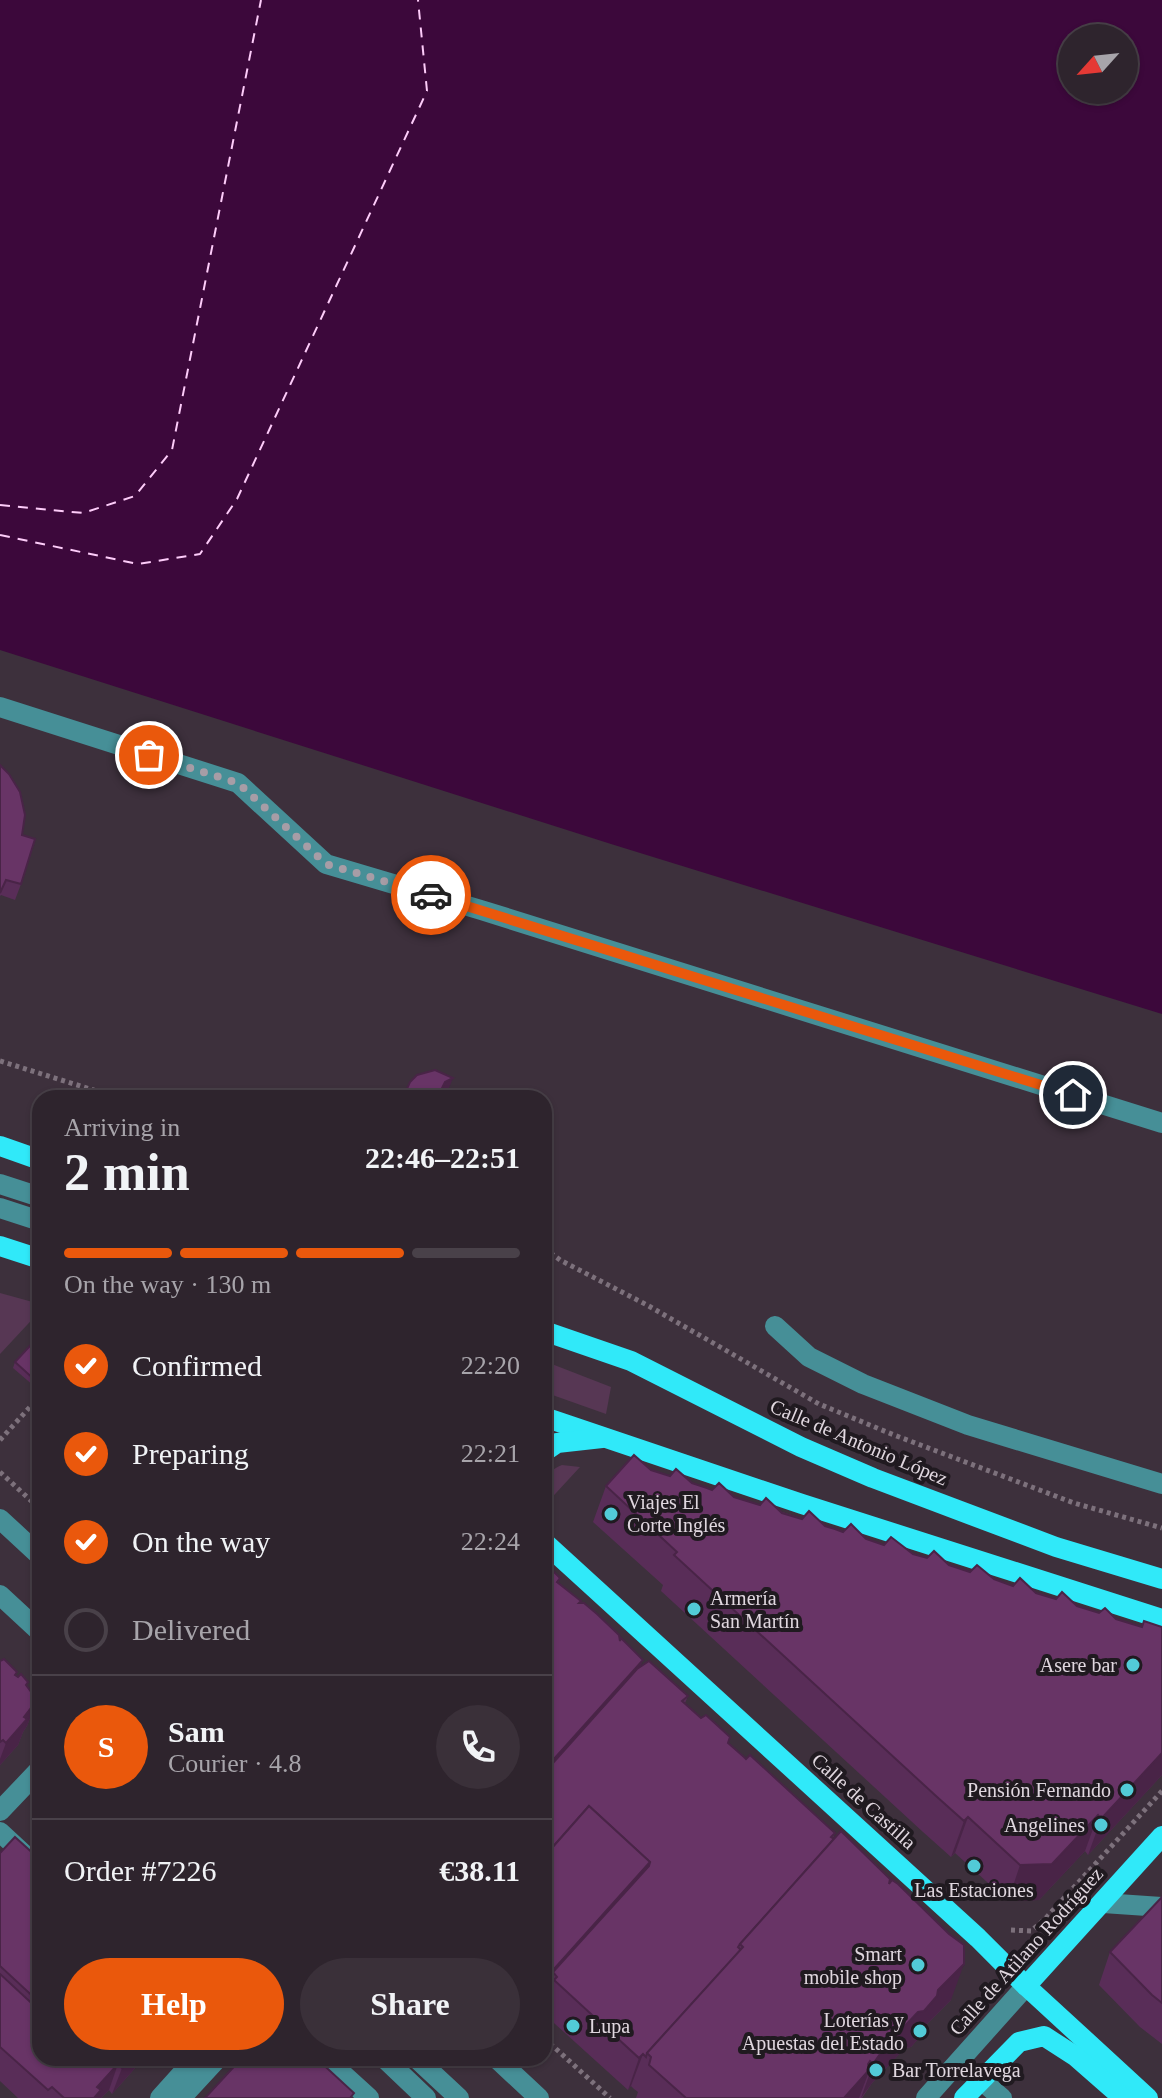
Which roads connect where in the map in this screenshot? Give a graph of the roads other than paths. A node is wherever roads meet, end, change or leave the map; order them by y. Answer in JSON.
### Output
{"nodes":[{"id":1,"x":0,"y":707,"type":"edge"},
{"id":2,"x":1162,"y":1123,"type":"edge"},
{"id":3,"x":0,"y":1146,"type":"edge"},
{"id":4,"x":32,"y":1157,"type":"edge"},
{"id":5,"x":0,"y":1184,"type":"edge"},
{"id":6,"x":32,"y":1194,"type":"edge"},
{"id":7,"x":0,"y":1208,"type":"edge"},
{"id":8,"x":32,"y":1218,"type":"edge"},
{"id":9,"x":0,"y":1246,"type":"edge"},
{"id":10,"x":32,"y":1256,"type":"edge"},
{"id":11,"x":775,"y":1326,"type":"dead end"},
{"id":12,"x":552,"y":1334,"type":"edge"},
{"id":13,"x":552,"y":1419,"type":"edge"},
{"id":14,"x":610,"y":1437,"type":"junction"},
{"id":15,"x":552,"y":1446,"type":"edge"},
{"id":16,"x":1162,"y":1484,"type":"edge"},
{"id":17,"x":0,"y":1519,"type":"edge"},
{"id":18,"x":32,"y":1549,"type":"edge"},
{"id":19,"x":552,"y":1549,"type":"edge"},
{"id":20,"x":1162,"y":1579,"type":"edge"},
{"id":21,"x":0,"y":1595,"type":"edge"},
{"id":22,"x":1162,"y":1619,"type":"edge"},
{"id":23,"x":32,"y":1625,"type":"edge"},
{"id":24,"x":32,"y":1777,"type":"edge"},
{"id":25,"x":0,"y":1811,"type":"edge"},
{"id":26,"x":0,"y":1832,"type":"edge"},
{"id":27,"x":1162,"y":1836,"type":"edge"},
{"id":28,"x":32,"y":1862,"type":"edge"},
{"id":29,"x":1103,"y":1903,"type":"junction"},
{"id":30,"x":1162,"y":1907,"type":"edge"},
{"id":31,"x":1026,"y":1986,"type":"junction"},
{"id":32,"x":189,"y":2066,"type":"edge"},
{"id":33,"x":211,"y":2066,"type":"edge"},
{"id":34,"x":326,"y":2066,"type":"edge"},
{"id":35,"x":329,"y":2066,"type":"edge"},
{"id":36,"x":331,"y":2066,"type":"edge"},
{"id":37,"x":392,"y":2066,"type":"edge"},
{"id":38,"x":425,"y":2066,"type":"edge"},
{"id":39,"x":505,"y":2066,"type":"edge"},
{"id":40,"x":981,"y":2080,"type":"junction"},
{"id":41,"x":359,"y":2094,"type":"edge"},
{"id":42,"x":160,"y":2098,"type":"edge"},
{"id":43,"x":181,"y":2098,"type":"edge"},
{"id":44,"x":330,"y":2098,"type":"edge"},
{"id":45,"x":382,"y":2098,"type":"edge"},
{"id":46,"x":426,"y":2098,"type":"edge"},
{"id":47,"x":459,"y":2098,"type":"edge"},
{"id":48,"x":539,"y":2098,"type":"edge"},
{"id":49,"x":926,"y":2098,"type":"edge"},
{"id":50,"x":964,"y":2098,"type":"edge"},
{"id":51,"x":1002,"y":2098,"type":"edge"},
{"id":52,"x":1123,"y":2098,"type":"edge"},
{"id":53,"x":1148,"y":2098,"type":"edge"}],
"edges":[{"from":1,"to":2,"type":"street"},
{"from":3,"to":4,"type":"main road"},
{"from":5,"to":6,"type":"street"},
{"from":7,"to":8,"type":"street"},
{"from":9,"to":10,"type":"main road"},
{"from":11,"to":16,"type":"street"},
{"from":12,"to":20,"type":"main road","name":"Calle de Antonio López"},
{"from":13,"to":14,"type":"main road"},
{"from":14,"to":15,"type":"main road"},
{"from":14,"to":22,"type":"main road"},
{"from":17,"to":18,"type":"street"},
{"from":19,"to":31,"type":"main road","name":"Calle de Castilla"},
{"from":21,"to":23,"type":"street"},
{"from":24,"to":25,"type":"street"},
{"from":26,"to":28,"type":"street"},
{"from":27,"to":29,"type":"main road","name":"Calle de Atilano Rodríguez"},
{"from":29,"to":30,"type":"street"},
{"from":29,"to":31,"type":"main road","name":"Calle de Atilano Rodríguez"},
{"from":31,"to":49,"type":"street","name":"Calle de Atilano Rodríguez"},
{"from":31,"to":53,"type":"main road","name":"Calle de Castilla"},
{"from":32,"to":42,"type":"street"},
{"from":33,"to":43,"type":"street"},
{"from":34,"to":44,"type":"street"},
{"from":35,"to":41,"type":"street"},
{"from":36,"to":45,"type":"street"},
{"from":37,"to":46,"type":"street"},
{"from":38,"to":47,"type":"street"},
{"from":39,"to":48,"type":"street"},
{"from":40,"to":50,"type":"main road"},
{"from":40,"to":51,"type":"street"},
{"from":40,"to":52,"type":"main road"}]}
